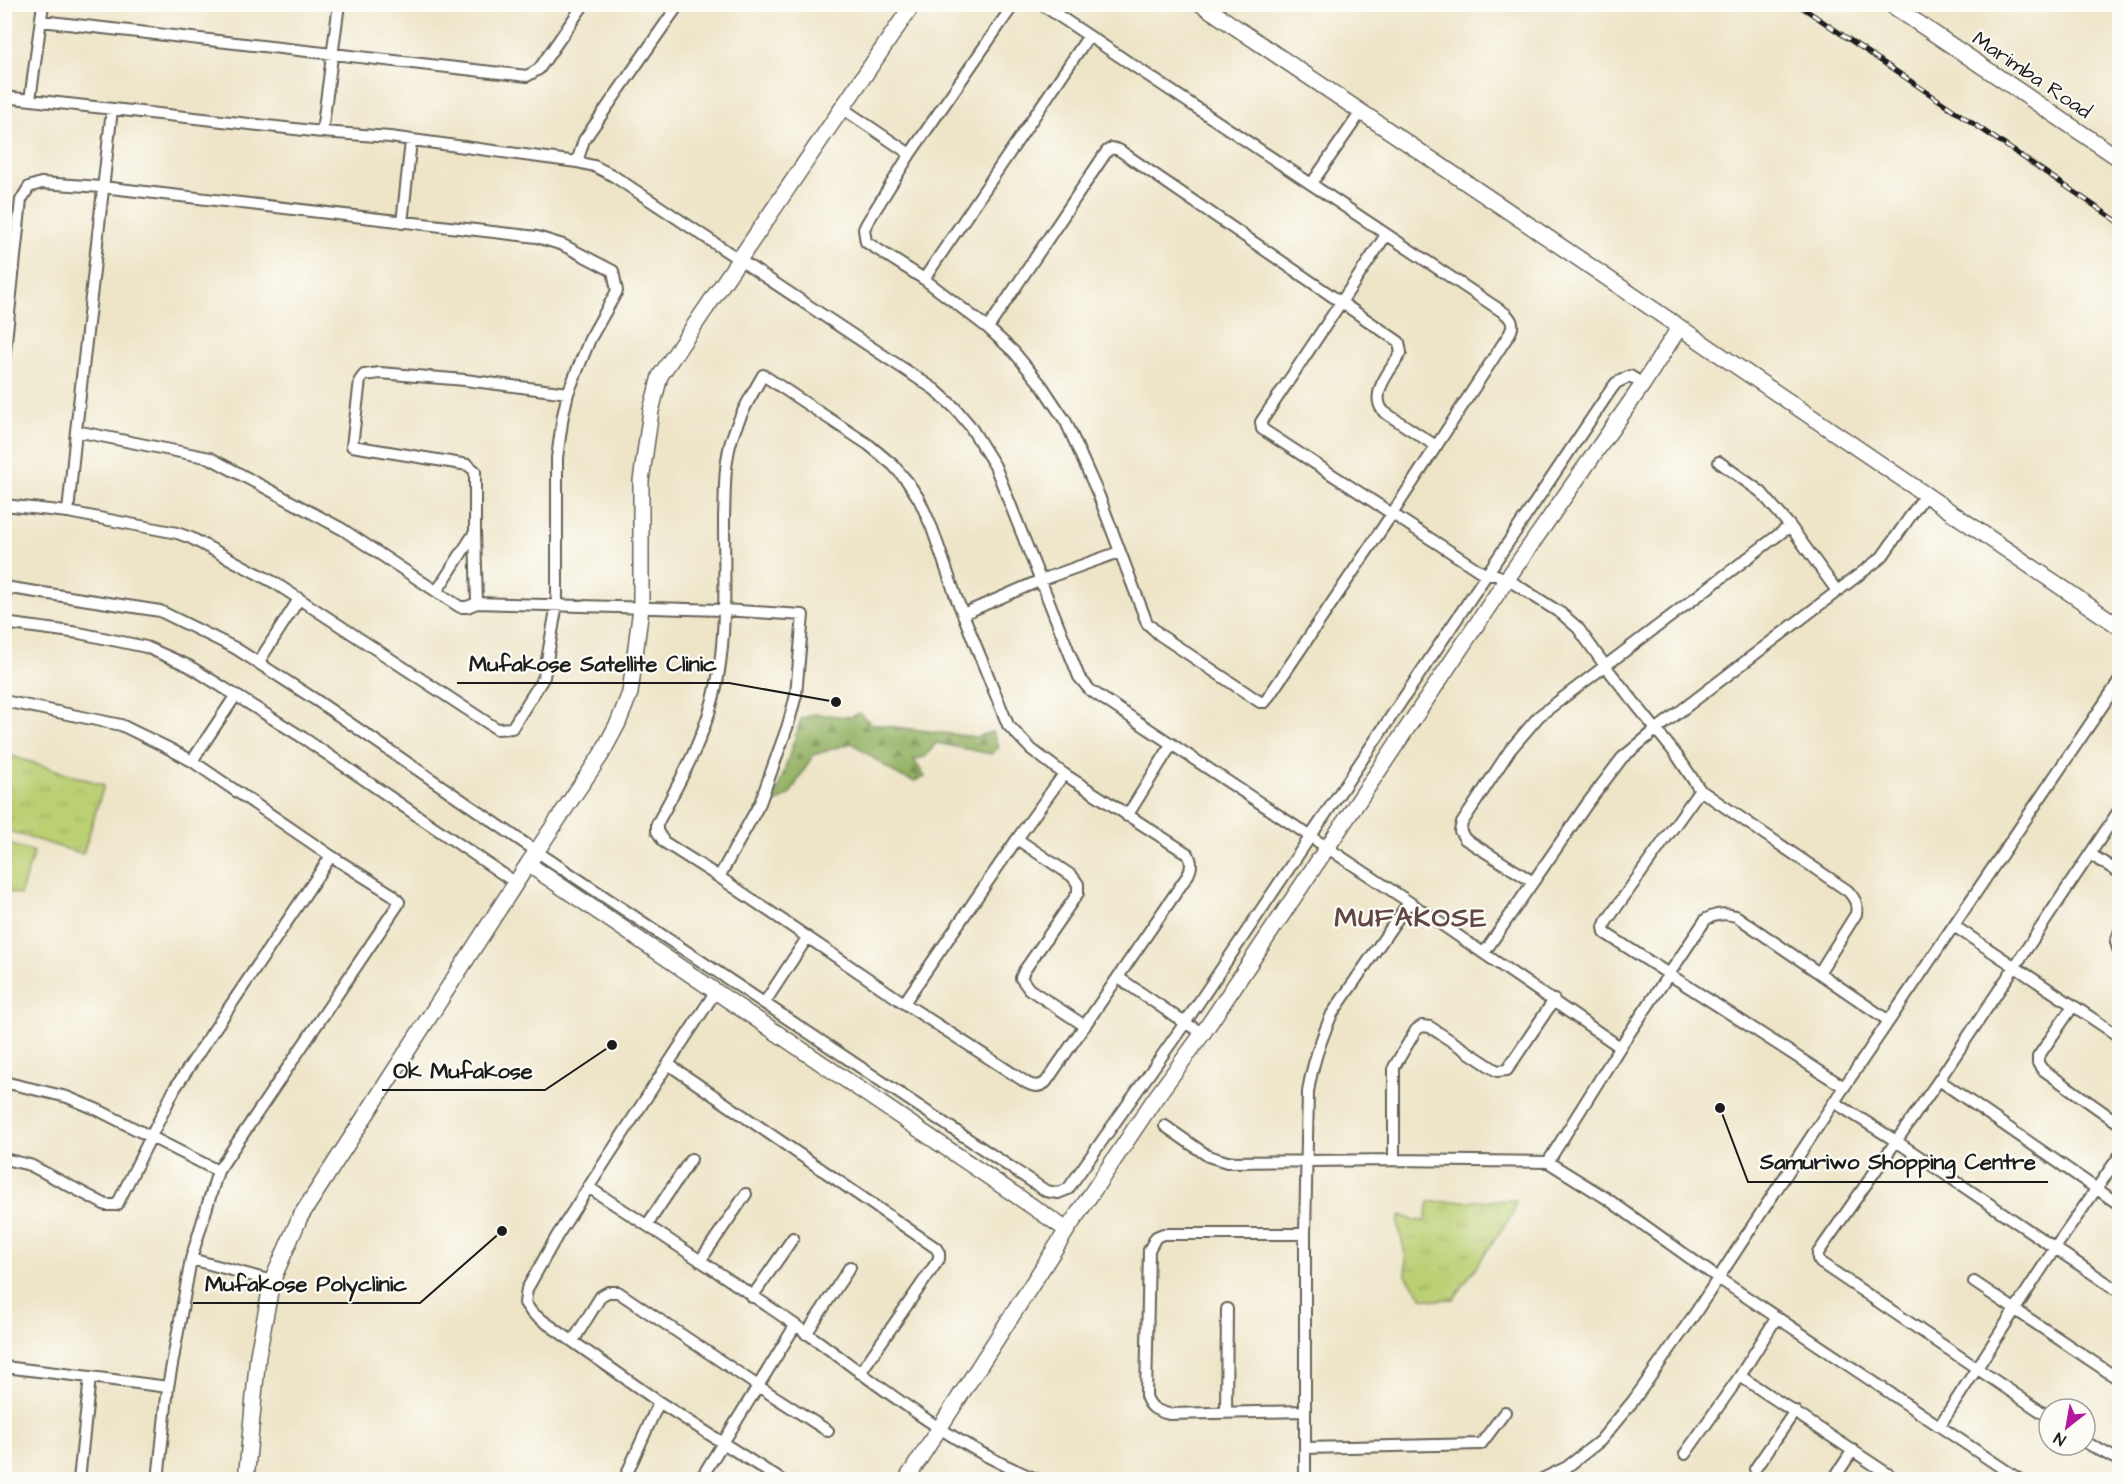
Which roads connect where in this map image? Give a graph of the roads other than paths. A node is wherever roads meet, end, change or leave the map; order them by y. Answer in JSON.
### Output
{"nodes":[{"id":1,"x":43,"y":4,"type":"edge"},
{"id":2,"x":339,"y":4,"type":"edge"},
{"id":3,"x":584,"y":4,"type":"edge"},
{"id":4,"x":679,"y":4,"type":"edge"},
{"id":5,"x":913,"y":4,"type":"edge"},
{"id":6,"x":1014,"y":4,"type":"edge"},
{"id":7,"x":1041,"y":4,"type":"edge"},
{"id":8,"x":1201,"y":4,"type":"edge"},
{"id":9,"x":1890,"y":4,"type":"edge"},
{"id":10,"x":41,"y":21,"type":"junction"},
{"id":11,"x":1088,"y":37,"type":"junction"},
{"id":12,"x":331,"y":53,"type":"junction"},
{"id":13,"x":4,"y":97,"type":"edge"},
{"id":14,"x":30,"y":100,"type":"junction"},
{"id":15,"x":842,"y":108,"type":"junction"},
{"id":16,"x":112,"y":109,"type":"junction"},
{"id":17,"x":1361,"y":112,"type":"junction"},
{"id":18,"x":322,"y":132,"type":"junction"},
{"id":19,"x":411,"y":141,"type":"junction"},
{"id":20,"x":910,"y":154,"type":"junction"},
{"id":21,"x":2120,"y":159,"type":"edge"},
{"id":22,"x":577,"y":162,"type":"junction"},
{"id":23,"x":1312,"y":183,"type":"junction"},
{"id":24,"x":102,"y":187,"type":"junction"},
{"id":25,"x":402,"y":223,"type":"junction"},
{"id":26,"x":1386,"y":235,"type":"junction"},
{"id":27,"x":740,"y":259,"type":"junction"},
{"id":28,"x":924,"y":279,"type":"junction"},
{"id":29,"x":1341,"y":303,"type":"junction"},
{"id":30,"x":988,"y":328,"type":"junction"},
{"id":31,"x":1679,"y":328,"type":"junction"},
{"id":32,"x":4,"y":360,"type":"edge"},
{"id":33,"x":1643,"y":384,"type":"junction"},
{"id":34,"x":568,"y":393,"type":"junction"},
{"id":35,"x":76,"y":431,"type":"junction"},
{"id":36,"x":1436,"y":446,"type":"junction"},
{"id":37,"x":1719,"y":462,"type":"dead end"},
{"id":38,"x":1925,"y":495,"type":"junction"},
{"id":39,"x":4,"y":505,"type":"edge"},
{"id":40,"x":68,"y":513,"type":"junction"},
{"id":41,"x":1392,"y":514,"type":"junction"},
{"id":42,"x":1790,"y":526,"type":"junction"},
{"id":43,"x":475,"y":532,"type":"junction"},
{"id":44,"x":1119,"y":552,"type":"junction"},
{"id":45,"x":1486,"y":575,"type":"junction"},
{"id":46,"x":1507,"y":579,"type":"junction"},
{"id":47,"x":1041,"y":580,"type":"junction"},
{"id":48,"x":4,"y":587,"type":"edge"},
{"id":49,"x":437,"y":591,"type":"junction"},
{"id":50,"x":1837,"y":591,"type":"junction"},
{"id":51,"x":299,"y":599,"type":"junction"},
{"id":52,"x":477,"y":603,"type":"junction"},
{"id":53,"x":556,"y":604,"type":"junction"},
{"id":54,"x":641,"y":608,"type":"junction"},
{"id":55,"x":723,"y":610,"type":"junction"},
{"id":56,"x":963,"y":614,"type":"junction"},
{"id":57,"x":4,"y":623,"type":"edge"},
{"id":58,"x":2120,"y":627,"type":"edge"},
{"id":59,"x":258,"y":663,"type":"junction"},
{"id":60,"x":1606,"y":667,"type":"junction"},
{"id":61,"x":2120,"y":680,"type":"edge"},
{"id":62,"x":236,"y":695,"type":"junction"},
{"id":63,"x":4,"y":701,"type":"edge"},
{"id":64,"x":1657,"y":729,"type":"junction"},
{"id":65,"x":1172,"y":744,"type":"junction"},
{"id":66,"x":192,"y":761,"type":"junction"},
{"id":67,"x":1064,"y":774,"type":"junction"},
{"id":68,"x":1700,"y":790,"type":"junction"},
{"id":69,"x":2120,"y":809,"type":"edge"},
{"id":70,"x":1127,"y":816,"type":"junction"},
{"id":71,"x":1311,"y":837,"type":"junction"},
{"id":72,"x":1017,"y":839,"type":"junction"},
{"id":73,"x":1326,"y":848,"type":"junction"},
{"id":74,"x":2090,"y":854,"type":"junction"},
{"id":75,"x":331,"y":856,"type":"junction"},
{"id":76,"x":532,"y":857,"type":"junction"},
{"id":77,"x":2120,"y":873,"type":"edge"},
{"id":78,"x":719,"y":877,"type":"junction"},
{"id":79,"x":1533,"y":882,"type":"junction"},
{"id":80,"x":516,"y":883,"type":"junction"},
{"id":81,"x":1409,"y":902,"type":"junction"},
{"id":82,"x":1954,"y":926,"type":"junction"},
{"id":83,"x":2120,"y":931,"type":"edge"},
{"id":84,"x":807,"y":938,"type":"junction"},
{"id":85,"x":1484,"y":953,"type":"junction"},
{"id":86,"x":2120,"y":955,"type":"edge"},
{"id":87,"x":2014,"y":966,"type":"junction"},
{"id":88,"x":1819,"y":973,"type":"junction"},
{"id":89,"x":1669,"y":975,"type":"junction"},
{"id":90,"x":1119,"y":978,"type":"junction"},
{"id":91,"x":716,"y":992,"type":"junction"},
{"id":92,"x":1554,"y":1000,"type":"junction"},
{"id":93,"x":765,"y":1002,"type":"junction"},
{"id":94,"x":904,"y":1004,"type":"junction"},
{"id":95,"x":2073,"y":1006,"type":"junction"},
{"id":96,"x":1889,"y":1021,"type":"junction"},
{"id":97,"x":1185,"y":1023,"type":"junction"},
{"id":98,"x":1085,"y":1026,"type":"junction"},
{"id":99,"x":1203,"y":1033,"type":"junction"},
{"id":100,"x":2120,"y":1037,"type":"edge"},
{"id":101,"x":1620,"y":1047,"type":"junction"},
{"id":102,"x":668,"y":1064,"type":"junction"},
{"id":103,"x":1939,"y":1080,"type":"junction"},
{"id":104,"x":4,"y":1082,"type":"edge"},
{"id":105,"x":1844,"y":1087,"type":"junction"},
{"id":106,"x":1834,"y":1102,"type":"junction"},
{"id":107,"x":2120,"y":1124,"type":"edge"},
{"id":108,"x":1165,"y":1126,"type":"dead end"},
{"id":109,"x":150,"y":1137,"type":"junction"},
{"id":110,"x":1896,"y":1141,"type":"junction"},
{"id":111,"x":2120,"y":1155,"type":"edge"},
{"id":112,"x":692,"y":1159,"type":"dead end"},
{"id":113,"x":4,"y":1160,"type":"edge"},
{"id":114,"x":1394,"y":1160,"type":"junction"},
{"id":115,"x":1307,"y":1161,"type":"junction"},
{"id":116,"x":1548,"y":1162,"type":"junction"},
{"id":117,"x":218,"y":1171,"type":"junction"},
{"id":118,"x":588,"y":1187,"type":"junction"},
{"id":119,"x":2097,"y":1189,"type":"junction"},
{"id":120,"x":746,"y":1194,"type":"dead end"},
{"id":121,"x":2120,"y":1205,"type":"edge"},
{"id":122,"x":646,"y":1225,"type":"junction"},
{"id":123,"x":1067,"y":1230,"type":"junction"},
{"id":124,"x":1305,"y":1234,"type":"junction"},
{"id":125,"x":793,"y":1238,"type":"dead end"},
{"id":126,"x":2055,"y":1248,"type":"junction"},
{"id":127,"x":191,"y":1259,"type":"junction"},
{"id":128,"x":700,"y":1261,"type":"junction"},
{"id":129,"x":850,"y":1267,"type":"dead end"},
{"id":130,"x":1718,"y":1278,"type":"junction"},
{"id":131,"x":272,"y":1281,"type":"junction"},
{"id":132,"x":1974,"y":1282,"type":"dead end"},
{"id":133,"x":2120,"y":1292,"type":"edge"},
{"id":134,"x":752,"y":1297,"type":"junction"},
{"id":135,"x":1227,"y":1309,"type":"dead end"},
{"id":136,"x":2015,"y":1309,"type":"junction"},
{"id":137,"x":1777,"y":1317,"type":"junction"},
{"id":138,"x":795,"y":1326,"type":"junction"},
{"id":139,"x":806,"y":1334,"type":"junction"},
{"id":140,"x":573,"y":1341,"type":"junction"},
{"id":141,"x":4,"y":1367,"type":"edge"},
{"id":142,"x":1976,"y":1369,"type":"junction"},
{"id":143,"x":860,"y":1373,"type":"junction"},
{"id":144,"x":1740,"y":1376,"type":"junction"},
{"id":145,"x":90,"y":1377,"type":"junction"},
{"id":146,"x":2120,"y":1380,"type":"edge"},
{"id":147,"x":758,"y":1386,"type":"junction"},
{"id":148,"x":168,"y":1387,"type":"junction"},
{"id":149,"x":659,"y":1402,"type":"junction"},
{"id":150,"x":1795,"y":1410,"type":"junction"},
{"id":151,"x":2037,"y":1410,"type":"edge"},
{"id":152,"x":1305,"y":1411,"type":"junction"},
{"id":153,"x":1226,"y":1412,"type":"junction"},
{"id":154,"x":1505,"y":1412,"type":"dead end"},
{"id":155,"x":1940,"y":1425,"type":"junction"},
{"id":156,"x":938,"y":1427,"type":"junction"},
{"id":157,"x":828,"y":1431,"type":"dead end"},
{"id":158,"x":722,"y":1443,"type":"junction"},
{"id":159,"x":1305,"y":1448,"type":"junction"},
{"id":160,"x":2097,"y":1449,"type":"edge"},
{"id":161,"x":1853,"y":1450,"type":"junction"},
{"id":162,"x":1685,"y":1454,"type":"dead end"},
{"id":163,"x":2120,"y":1461,"type":"edge"},
{"id":164,"x":1755,"y":1469,"type":"dead end"},
{"id":165,"x":79,"y":1479,"type":"edge"},
{"id":166,"x":158,"y":1479,"type":"edge"},
{"id":167,"x":246,"y":1479,"type":"edge"},
{"id":168,"x":624,"y":1479,"type":"edge"},
{"id":169,"x":700,"y":1479,"type":"edge"},
{"id":170,"x":782,"y":1479,"type":"edge"},
{"id":171,"x":906,"y":1479,"type":"edge"},
{"id":172,"x":1039,"y":1479,"type":"edge"},
{"id":173,"x":1305,"y":1479,"type":"edge"},
{"id":174,"x":1540,"y":1479,"type":"edge"},
{"id":175,"x":1833,"y":1479,"type":"edge"},
{"id":176,"x":1897,"y":1479,"type":"edge"},
{"id":177,"x":2020,"y":1479,"type":"edge"}],
"edges":[{"from":1,"to":10,"type":"street"},
{"from":2,"to":12,"type":"street"},
{"from":3,"to":12,"type":"street"},
{"from":4,"to":22,"type":"street"},
{"from":5,"to":15,"type":"street"},
{"from":6,"to":20,"type":"street"},
{"from":7,"to":11,"type":"street"},
{"from":8,"to":17,"type":"street"},
{"from":9,"to":21,"type":"street","name":"Marimba Road"},
{"from":10,"to":12,"type":"street"},
{"from":10,"to":14,"type":"street"},
{"from":11,"to":23,"type":"street"},
{"from":11,"to":28,"type":"street"},
{"from":12,"to":18,"type":"street"},
{"from":13,"to":14,"type":"street"},
{"from":14,"to":16,"type":"street"},
{"from":15,"to":20,"type":"street"},
{"from":15,"to":27,"type":"street"},
{"from":16,"to":18,"type":"street"},
{"from":16,"to":24,"type":"street"},
{"from":17,"to":23,"type":"street"},
{"from":17,"to":31,"type":"street"},
{"from":18,"to":19,"type":"street"},
{"from":19,"to":22,"type":"street"},
{"from":19,"to":25,"type":"street"},
{"from":20,"to":28,"type":"street"},
{"from":22,"to":27,"type":"street"},
{"from":23,"to":26,"type":"street"},
{"from":24,"to":25,"type":"street"},
{"from":24,"to":32,"type":"street"},
{"from":24,"to":35,"type":"street"},
{"from":25,"to":34,"type":"street"},
{"from":26,"to":29,"type":"street"},
{"from":26,"to":36,"type":"street"},
{"from":27,"to":47,"type":"street"},
{"from":27,"to":54,"type":"street"},
{"from":28,"to":30,"type":"street"},
{"from":29,"to":30,"type":"street"},
{"from":29,"to":36,"type":"street"},
{"from":29,"to":41,"type":"street"},
{"from":30,"to":44,"type":"street"},
{"from":31,"to":33,"type":"street"},
{"from":31,"to":38,"type":"street"},
{"from":33,"to":45,"type":"street"},
{"from":33,"to":46,"type":"street"},
{"from":34,"to":43,"type":"street"},
{"from":34,"to":53,"type":"street"},
{"from":35,"to":40,"type":"street"},
{"from":35,"to":49,"type":"street"},
{"from":36,"to":41,"type":"street"},
{"from":37,"to":42,"type":"street"},
{"from":38,"to":50,"type":"street"},
{"from":38,"to":58,"type":"street"},
{"from":39,"to":40,"type":"street"},
{"from":40,"to":51,"type":"street"},
{"from":41,"to":44,"type":"street"},
{"from":41,"to":45,"type":"street"},
{"from":42,"to":50,"type":"street"},
{"from":42,"to":60,"type":"street"},
{"from":43,"to":49,"type":"street"},
{"from":43,"to":52,"type":"street"},
{"from":44,"to":47,"type":"street"},
{"from":45,"to":46,"type":"street"},
{"from":45,"to":71,"type":"street"},
{"from":46,"to":60,"type":"street"},
{"from":46,"to":73,"type":"street"},
{"from":47,"to":56,"type":"street"},
{"from":47,"to":65,"type":"street"},
{"from":48,"to":59,"type":"street"},
{"from":49,"to":52,"type":"street"},
{"from":50,"to":64,"type":"street"},
{"from":51,"to":53,"type":"street"},
{"from":51,"to":59,"type":"street"},
{"from":52,"to":53,"type":"street"},
{"from":53,"to":54,"type":"street"},
{"from":54,"to":55,"type":"street"},
{"from":54,"to":76,"type":"street"},
{"from":55,"to":56,"type":"street"},
{"from":55,"to":78,"type":"street"},
{"from":55,"to":78,"type":"street"},
{"from":56,"to":67,"type":"street"},
{"from":57,"to":62,"type":"street"},
{"from":59,"to":76,"type":"street"},
{"from":60,"to":64,"type":"street"},
{"from":60,"to":79,"type":"street"},
{"from":61,"to":82,"type":"street"},
{"from":62,"to":66,"type":"street"},
{"from":62,"to":80,"type":"street"},
{"from":63,"to":66,"type":"street"},
{"from":64,"to":68,"type":"street"},
{"from":64,"to":79,"type":"street"},
{"from":65,"to":70,"type":"street"},
{"from":65,"to":71,"type":"street"},
{"from":66,"to":75,"type":"street"},
{"from":67,"to":70,"type":"street"},
{"from":67,"to":72,"type":"street"},
{"from":68,"to":88,"type":"street"},
{"from":68,"to":89,"type":"street"},
{"from":69,"to":74,"type":"street"},
{"from":70,"to":90,"type":"street"},
{"from":71,"to":73,"type":"street"},
{"from":71,"to":97,"type":"street"},
{"from":72,"to":94,"type":"street"},
{"from":72,"to":98,"type":"street"},
{"from":73,"to":81,"type":"street"},
{"from":73,"to":99,"type":"street"},
{"from":74,"to":77,"type":"street"},
{"from":74,"to":87,"type":"street"},
{"from":75,"to":109,"type":"street"},
{"from":75,"to":117,"type":"street"},
{"from":76,"to":80,"type":"street"},
{"from":76,"to":91,"type":"street"},
{"from":76,"to":93,"type":"street"},
{"from":78,"to":84,"type":"street"},
{"from":79,"to":85,"type":"street"},
{"from":80,"to":131,"type":"street"},
{"from":81,"to":85,"type":"street"},
{"from":81,"to":115,"type":"street"},
{"from":82,"to":87,"type":"street"},
{"from":82,"to":96,"type":"street"},
{"from":83,"to":86,"type":"street"},
{"from":84,"to":93,"type":"street"},
{"from":84,"to":94,"type":"street"},
{"from":85,"to":92,"type":"street"},
{"from":87,"to":95,"type":"street"},
{"from":87,"to":103,"type":"street"},
{"from":88,"to":89,"type":"street"},
{"from":88,"to":96,"type":"street"},
{"from":89,"to":101,"type":"street"},
{"from":89,"to":105,"type":"street"},
{"from":90,"to":97,"type":"street"},
{"from":90,"to":98,"type":"street"},
{"from":91,"to":102,"type":"street"},
{"from":91,"to":123,"type":"street"},
{"from":92,"to":101,"type":"street"},
{"from":92,"to":114,"type":"street"},
{"from":93,"to":97,"type":"street"},
{"from":94,"to":98,"type":"street"},
{"from":95,"to":100,"type":"street"},
{"from":95,"to":107,"type":"street"},
{"from":96,"to":105,"type":"street"},
{"from":97,"to":99,"type":"street"},
{"from":99,"to":123,"type":"street"},
{"from":101,"to":116,"type":"street"},
{"from":102,"to":118,"type":"street"},
{"from":102,"to":143,"type":"street"},
{"from":103,"to":110,"type":"street"},
{"from":103,"to":119,"type":"street"},
{"from":104,"to":109,"type":"street"},
{"from":105,"to":106,"type":"street"},
{"from":106,"to":110,"type":"street"},
{"from":106,"to":130,"type":"street"},
{"from":108,"to":115,"type":"street"},
{"from":109,"to":113,"type":"street"},
{"from":109,"to":117,"type":"street"},
{"from":110,"to":126,"type":"street"},
{"from":110,"to":142,"type":"street"},
{"from":111,"to":119,"type":"street"},
{"from":112,"to":122,"type":"street"},
{"from":114,"to":115,"type":"street"},
{"from":114,"to":116,"type":"street"},
{"from":115,"to":124,"type":"street"},
{"from":116,"to":130,"type":"street"},
{"from":117,"to":127,"type":"street"},
{"from":118,"to":122,"type":"street"},
{"from":118,"to":140,"type":"street"},
{"from":119,"to":121,"type":"street"},
{"from":119,"to":126,"type":"street"},
{"from":120,"to":128,"type":"street"},
{"from":122,"to":128,"type":"street"},
{"from":123,"to":156,"type":"street"},
{"from":124,"to":152,"type":"street"},
{"from":124,"to":153,"type":"street"},
{"from":125,"to":134,"type":"street"},
{"from":126,"to":133,"type":"street"},
{"from":126,"to":136,"type":"street"},
{"from":127,"to":131,"type":"street"},
{"from":127,"to":148,"type":"street"},
{"from":128,"to":134,"type":"street"},
{"from":129,"to":139,"type":"street"},
{"from":130,"to":137,"type":"street"},
{"from":130,"to":174,"type":"street"},
{"from":131,"to":167,"type":"street"},
{"from":132,"to":136,"type":"street"},
{"from":134,"to":138,"type":"street"},
{"from":135,"to":153,"type":"street"},
{"from":136,"to":142,"type":"street"},
{"from":136,"to":146,"type":"street"},
{"from":137,"to":144,"type":"street"},
{"from":137,"to":155,"type":"street"},
{"from":138,"to":139,"type":"street"},
{"from":138,"to":147,"type":"street"},
{"from":139,"to":143,"type":"street"},
{"from":140,"to":147,"type":"street"},
{"from":140,"to":149,"type":"street"},
{"from":141,"to":145,"type":"street"},
{"from":142,"to":151,"type":"street"},
{"from":142,"to":155,"type":"street"},
{"from":143,"to":156,"type":"street"},
{"from":144,"to":150,"type":"street"},
{"from":144,"to":162,"type":"street"},
{"from":145,"to":148,"type":"street"},
{"from":145,"to":165,"type":"street"},
{"from":147,"to":157,"type":"street"},
{"from":147,"to":158,"type":"street"},
{"from":148,"to":166,"type":"street"},
{"from":149,"to":158,"type":"street"},
{"from":149,"to":168,"type":"street"},
{"from":150,"to":161,"type":"street"},
{"from":150,"to":164,"type":"street"},
{"from":152,"to":153,"type":"street"},
{"from":152,"to":159,"type":"street"},
{"from":154,"to":159,"type":"street"},
{"from":155,"to":177,"type":"street"},
{"from":156,"to":171,"type":"street"},
{"from":156,"to":172,"type":"street"},
{"from":158,"to":169,"type":"street"},
{"from":158,"to":170,"type":"street"},
{"from":159,"to":173,"type":"street"},
{"from":160,"to":163,"type":"street"},
{"from":161,"to":175,"type":"street"},
{"from":161,"to":176,"type":"street"}]}
